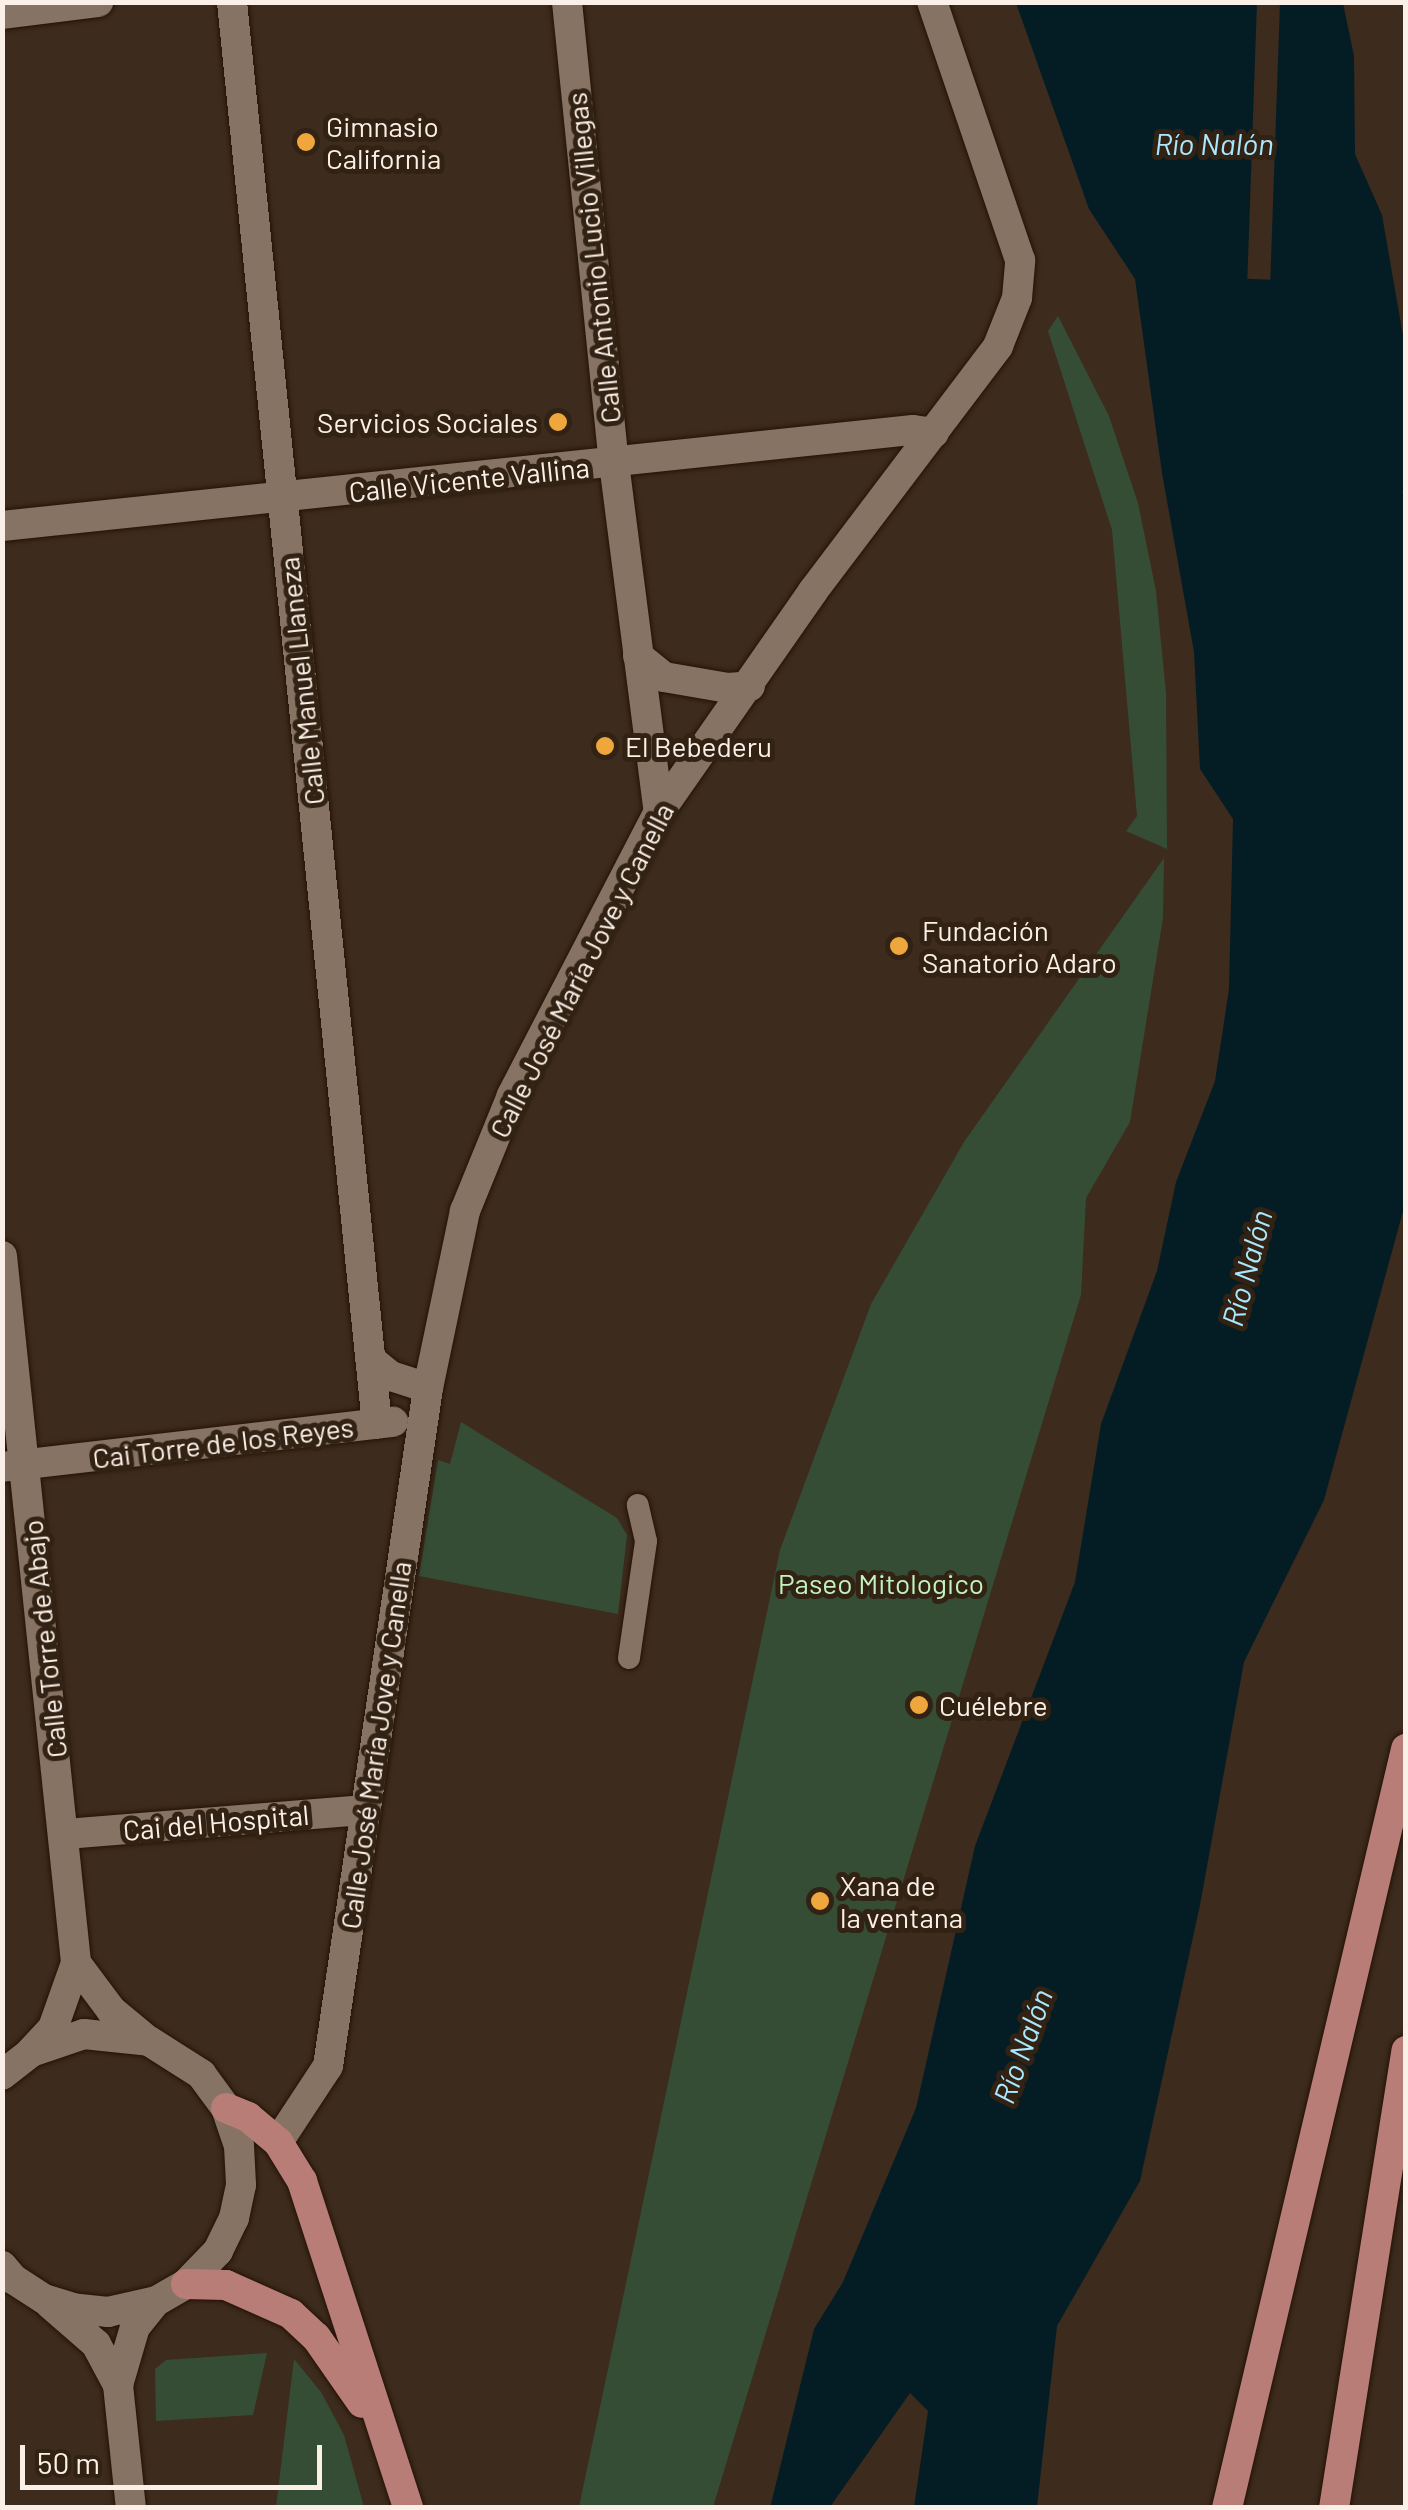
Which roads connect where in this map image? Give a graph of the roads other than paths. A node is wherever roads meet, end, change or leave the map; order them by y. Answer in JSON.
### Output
{"nodes":[{"id":1,"x":98,"y":2,"type":"edge"},
{"id":2,"x":232,"y":2,"type":"edge"},
{"id":3,"x":567,"y":2,"type":"edge"},
{"id":4,"x":932,"y":2,"type":"edge"},
{"id":5,"x":2,"y":14,"type":"edge"},
{"id":6,"x":934,"y":433,"type":"junction"},
{"id":7,"x":614,"y":463,"type":"junction"},
{"id":8,"x":282,"y":499,"type":"junction"},
{"id":9,"x":2,"y":526,"type":"edge"},
{"id":10,"x":638,"y":656,"type":"junction"},
{"id":11,"x":750,"y":686,"type":"junction"},
{"id":12,"x":658,"y":812,"type":"junction"},
{"id":13,"x":2,"y":1256,"type":"edge"},
{"id":14,"x":371,"y":1360,"type":"junction"},
{"id":15,"x":428,"y":1388,"type":"junction"},
{"id":16,"x":377,"y":1424,"type":"junction"},
{"id":17,"x":421,"y":1424,"type":"junction"},
{"id":18,"x":14,"y":1466,"type":"edge"},
{"id":19,"x":638,"y":1505,"type":"dead end"},
{"id":20,"x":629,"y":1658,"type":"dead end"},
{"id":21,"x":1406,"y":1749,"type":"edge"},
{"id":22,"x":366,"y":1810,"type":"junction"},
{"id":23,"x":65,"y":1834,"type":"junction"},
{"id":24,"x":76,"y":1963,"type":"junction"},
{"id":25,"x":149,"y":2041,"type":"junction"},
{"id":26,"x":1406,"y":2050,"type":"edge"},
{"id":27,"x":31,"y":2052,"type":"junction"},
{"id":28,"x":2,"y":2075,"type":"edge"},
{"id":29,"x":226,"y":2108,"type":"junction"},
{"id":30,"x":278,"y":2142,"type":"junction"},
{"id":31,"x":2,"y":2266,"type":"edge"},
{"id":32,"x":186,"y":2284,"type":"junction"},
{"id":33,"x":44,"y":2298,"type":"junction"},
{"id":34,"x":156,"y":2301,"type":"junction"},
{"id":35,"x":118,"y":2384,"type":"junction"},
{"id":36,"x":387,"y":2444,"type":"junction"},
{"id":37,"x":131,"y":2508,"type":"edge"},
{"id":38,"x":408,"y":2508,"type":"edge"},
{"id":39,"x":1227,"y":2508,"type":"edge"},
{"id":40,"x":1334,"y":2508,"type":"edge"}],
"edges":[{"from":1,"to":5,"type":"street"},
{"from":2,"to":8,"type":"street","name":"Calle Manuel Llaneza"},
{"from":3,"to":7,"type":"street","name":"Calle Antonio Lucio Villegas"},
{"from":4,"to":6,"type":"street","name":"Calle José María Jove y Canella"},
{"from":6,"to":7,"type":"street","name":"Calle Vicente Vallina"},
{"from":6,"to":11,"type":"street","name":"Calle José María Jove y Canella"},
{"from":7,"to":8,"type":"street","name":"Calle Vicente Vallina"},
{"from":7,"to":10,"type":"street","name":"Calle Antonio Lucio Villegas"},
{"from":8,"to":9,"type":"street","name":"Calle Vicente Vallina"},
{"from":8,"to":14,"type":"street","name":"Calle Manuel Llaneza"},
{"from":10,"to":11,"type":"street"},
{"from":10,"to":12,"type":"street","name":"Calle Antonio Lucio Villegas"},
{"from":11,"to":12,"type":"street","name":"Calle José María Jove y Canella"},
{"from":12,"to":15,"type":"street","name":"Calle José María Jove y Canella"},
{"from":13,"to":18,"type":"street","name":"Calle Torre de Abajo"},
{"from":14,"to":15,"type":"street"},
{"from":14,"to":16,"type":"street","name":"Calle Manuel Llaneza"},
{"from":15,"to":17,"type":"street","name":"Calle José María Jove y Canella"},
{"from":16,"to":17,"type":"street","name":"Cai Torre de los Reyes"},
{"from":16,"to":18,"type":"street","name":"Cai Torre de los Reyes"},
{"from":17,"to":22,"type":"street","name":"Calle José María Jove y Canella"},
{"from":18,"to":23,"type":"street","name":"Calle Torre de Abajo"},
{"from":19,"to":20,"type":"lane"},
{"from":21,"to":39,"type":"main road"},
{"from":22,"to":23,"type":"street","name":"Cai del Hospital"},
{"from":22,"to":30,"type":"street","name":"Calle José María Jove y Canella"},
{"from":23,"to":24,"type":"street","name":"Calle Torre de Abajo"},
{"from":24,"to":25,"type":"street"},
{"from":24,"to":27,"type":"street","name":"Calle Torre de Abajo"},
{"from":25,"to":27,"type":"street"},
{"from":25,"to":29,"type":"street"},
{"from":26,"to":40,"type":"main road"},
{"from":27,"to":28,"type":"street"},
{"from":29,"to":30,"type":"main road"},
{"from":29,"to":32,"type":"street"},
{"from":30,"to":36,"type":"main road"},
{"from":31,"to":33,"type":"street"},
{"from":32,"to":34,"type":"street"},
{"from":32,"to":36,"type":"main road"},
{"from":33,"to":34,"type":"street"},
{"from":33,"to":35,"type":"street"},
{"from":34,"to":35,"type":"street"},
{"from":35,"to":37,"type":"street"},
{"from":36,"to":38,"type":"main road"}]}
